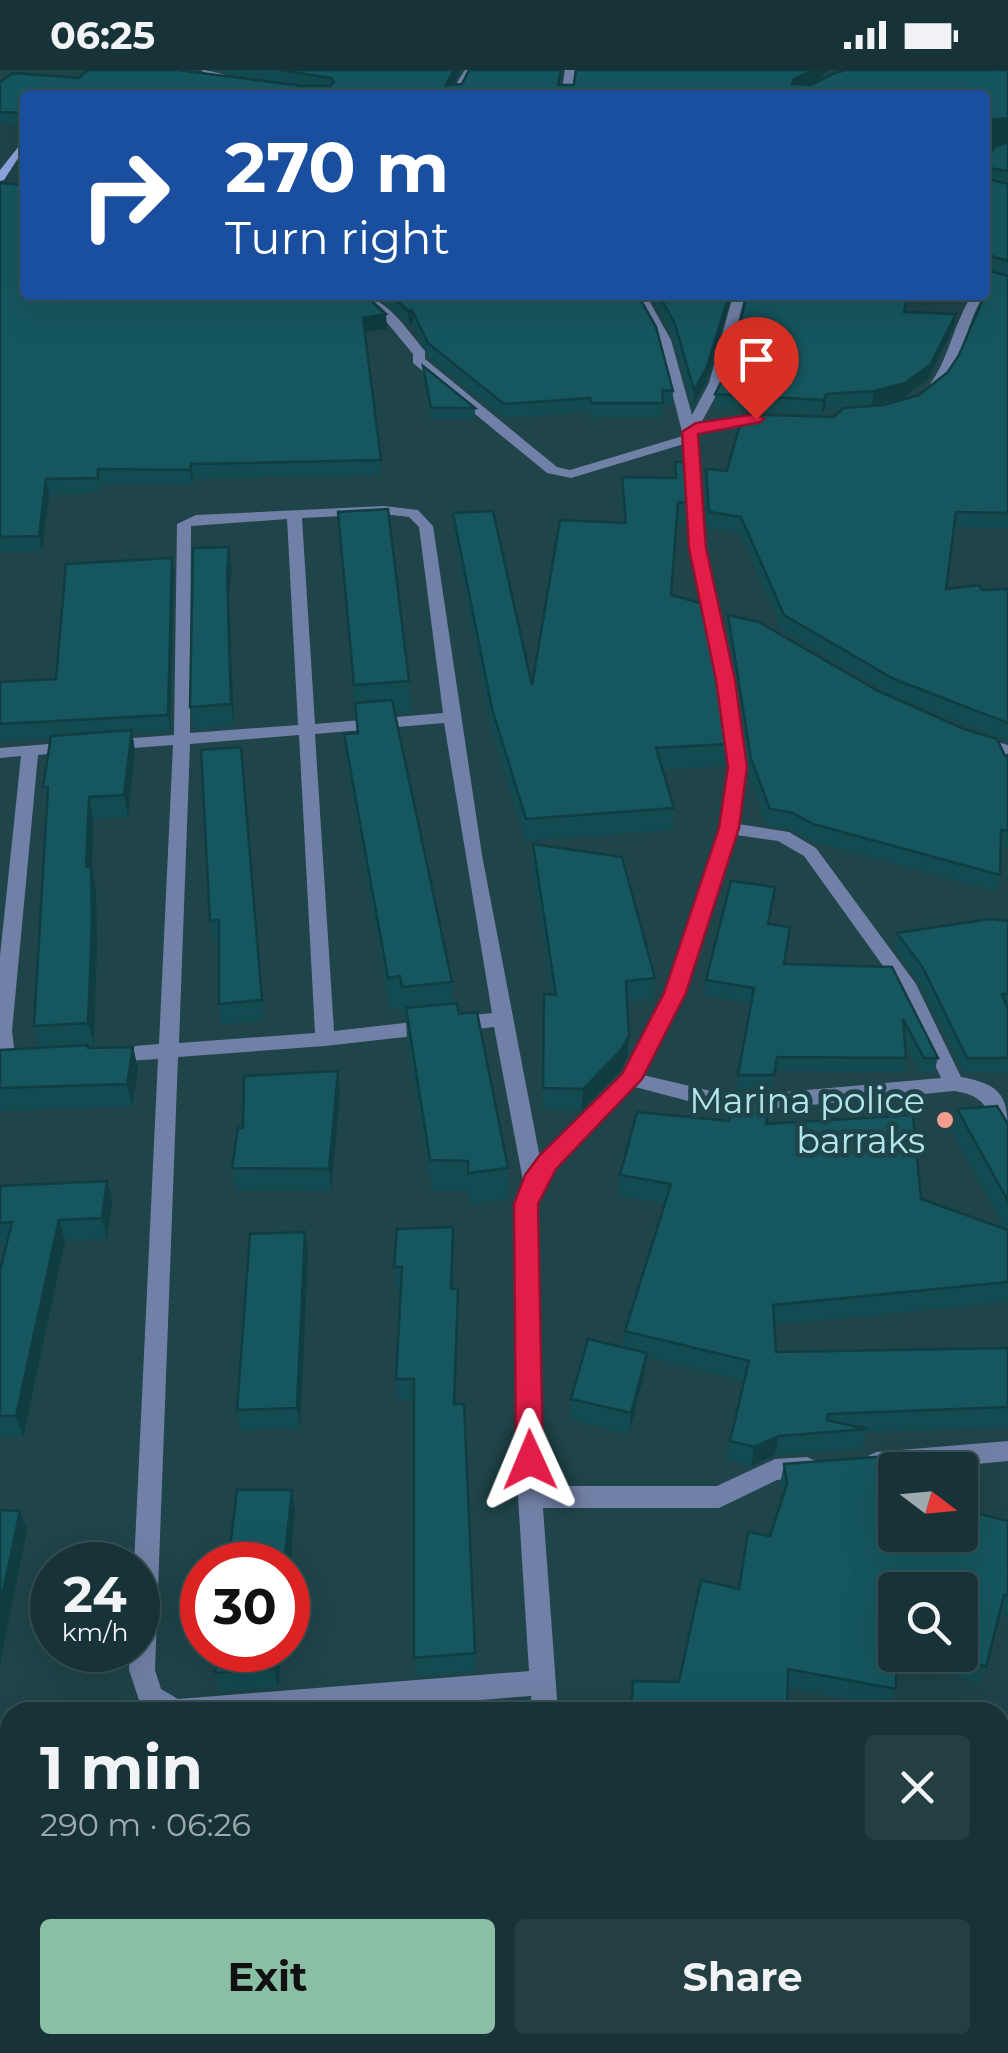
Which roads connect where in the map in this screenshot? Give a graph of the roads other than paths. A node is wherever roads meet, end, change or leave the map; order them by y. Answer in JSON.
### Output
{"nodes":[{"id":1,"x":206,"y":70,"type":"edge"},
{"id":2,"x":188,"y":77,"type":"edge"},
{"id":3,"x":226,"y":80,"type":"junction"},
{"id":4,"x":260,"y":84,"type":"edge"},
{"id":5,"x":0,"y":149,"type":"edge"},
{"id":6,"x":16,"y":156,"type":"edge"},
{"id":7,"x":0,"y":179,"type":"edge"},
{"id":8,"x":368,"y":300,"type":"edge"},
{"id":9,"x":643,"y":300,"type":"edge"},
{"id":10,"x":738,"y":300,"type":"edge"},
{"id":11,"x":975,"y":300,"type":"edge"},
{"id":12,"x":923,"y":397,"type":"edge"},
{"id":13,"x":775,"y":420,"type":"edge"},
{"id":14,"x":692,"y":433,"type":"junction"},
{"id":15,"x":294,"y":514,"type":"junction"},
{"id":16,"x":708,"y":598,"type":"junction"},
{"id":17,"x":734,"y":625,"type":"edge"},
{"id":18,"x":449,"y":718,"type":"junction"},
{"id":19,"x":310,"y":729,"type":"junction"},
{"id":20,"x":951,"y":731,"type":"edge"},
{"id":21,"x":182,"y":739,"type":"junction"},
{"id":22,"x":30,"y":750,"type":"junction"},
{"id":23,"x":0,"y":753,"type":"edge"},
{"id":24,"x":1008,"y":764,"type":"edge"},
{"id":25,"x":729,"y":828,"type":"junction"},
{"id":26,"x":501,"y":1019,"type":"junction"},
{"id":27,"x":325,"y":1039,"type":"junction"},
{"id":28,"x":170,"y":1052,"type":"junction"},
{"id":29,"x":90,"y":1056,"type":"edge"},
{"id":30,"x":51,"y":1058,"type":"edge"},
{"id":31,"x":631,"y":1079,"type":"junction"},
{"id":32,"x":954,"y":1084,"type":"junction"},
{"id":33,"x":1008,"y":1124,"type":"edge"},
{"id":34,"x":534,"y":1181,"type":"junction"},
{"id":35,"x":1008,"y":1451,"type":"edge"},
{"id":36,"x":530,"y":1497,"type":"junction"},
{"id":37,"x":544,"y":1682,"type":"junction"},
{"id":38,"x":159,"y":1702,"type":"edge"},
{"id":39,"x":299,"y":1702,"type":"edge"},
{"id":40,"x":545,"y":1702,"type":"edge"}],
"edges":[{"from":1,"to":3,"type":"street"},
{"from":2,"to":3,"type":"street"},
{"from":3,"to":4,"type":"street"},
{"from":5,"to":6,"type":"main road"},
{"from":6,"to":7,"type":"main road"},
{"from":8,"to":14,"type":"street"},
{"from":9,"to":14,"type":"street"},
{"from":10,"to":14,"type":"street"},
{"from":11,"to":12,"type":"street"},
{"from":13,"to":14,"type":"street"},
{"from":14,"to":16,"type":"street"},
{"from":15,"to":18,"type":"street"},
{"from":15,"to":19,"type":"street"},
{"from":15,"to":21,"type":"street"},
{"from":16,"to":17,"type":"street"},
{"from":16,"to":25,"type":"street"},
{"from":18,"to":19,"type":"street"},
{"from":18,"to":26,"type":"street"},
{"from":19,"to":21,"type":"street"},
{"from":19,"to":27,"type":"street"},
{"from":20,"to":24,"type":"street"},
{"from":21,"to":22,"type":"street"},
{"from":21,"to":28,"type":"street"},
{"from":22,"to":23,"type":"street"},
{"from":22,"to":30,"type":"street"},
{"from":25,"to":31,"type":"street"},
{"from":25,"to":32,"type":"street"},
{"from":26,"to":27,"type":"street"},
{"from":26,"to":34,"type":"street"},
{"from":27,"to":28,"type":"street"},
{"from":28,"to":29,"type":"street"},
{"from":28,"to":38,"type":"street"},
{"from":31,"to":32,"type":"street"},
{"from":31,"to":34,"type":"street"},
{"from":32,"to":33,"type":"street"},
{"from":34,"to":36,"type":"street"},
{"from":35,"to":36,"type":"street"},
{"from":36,"to":37,"type":"street"},
{"from":37,"to":39,"type":"street"},
{"from":37,"to":40,"type":"street"}]}
